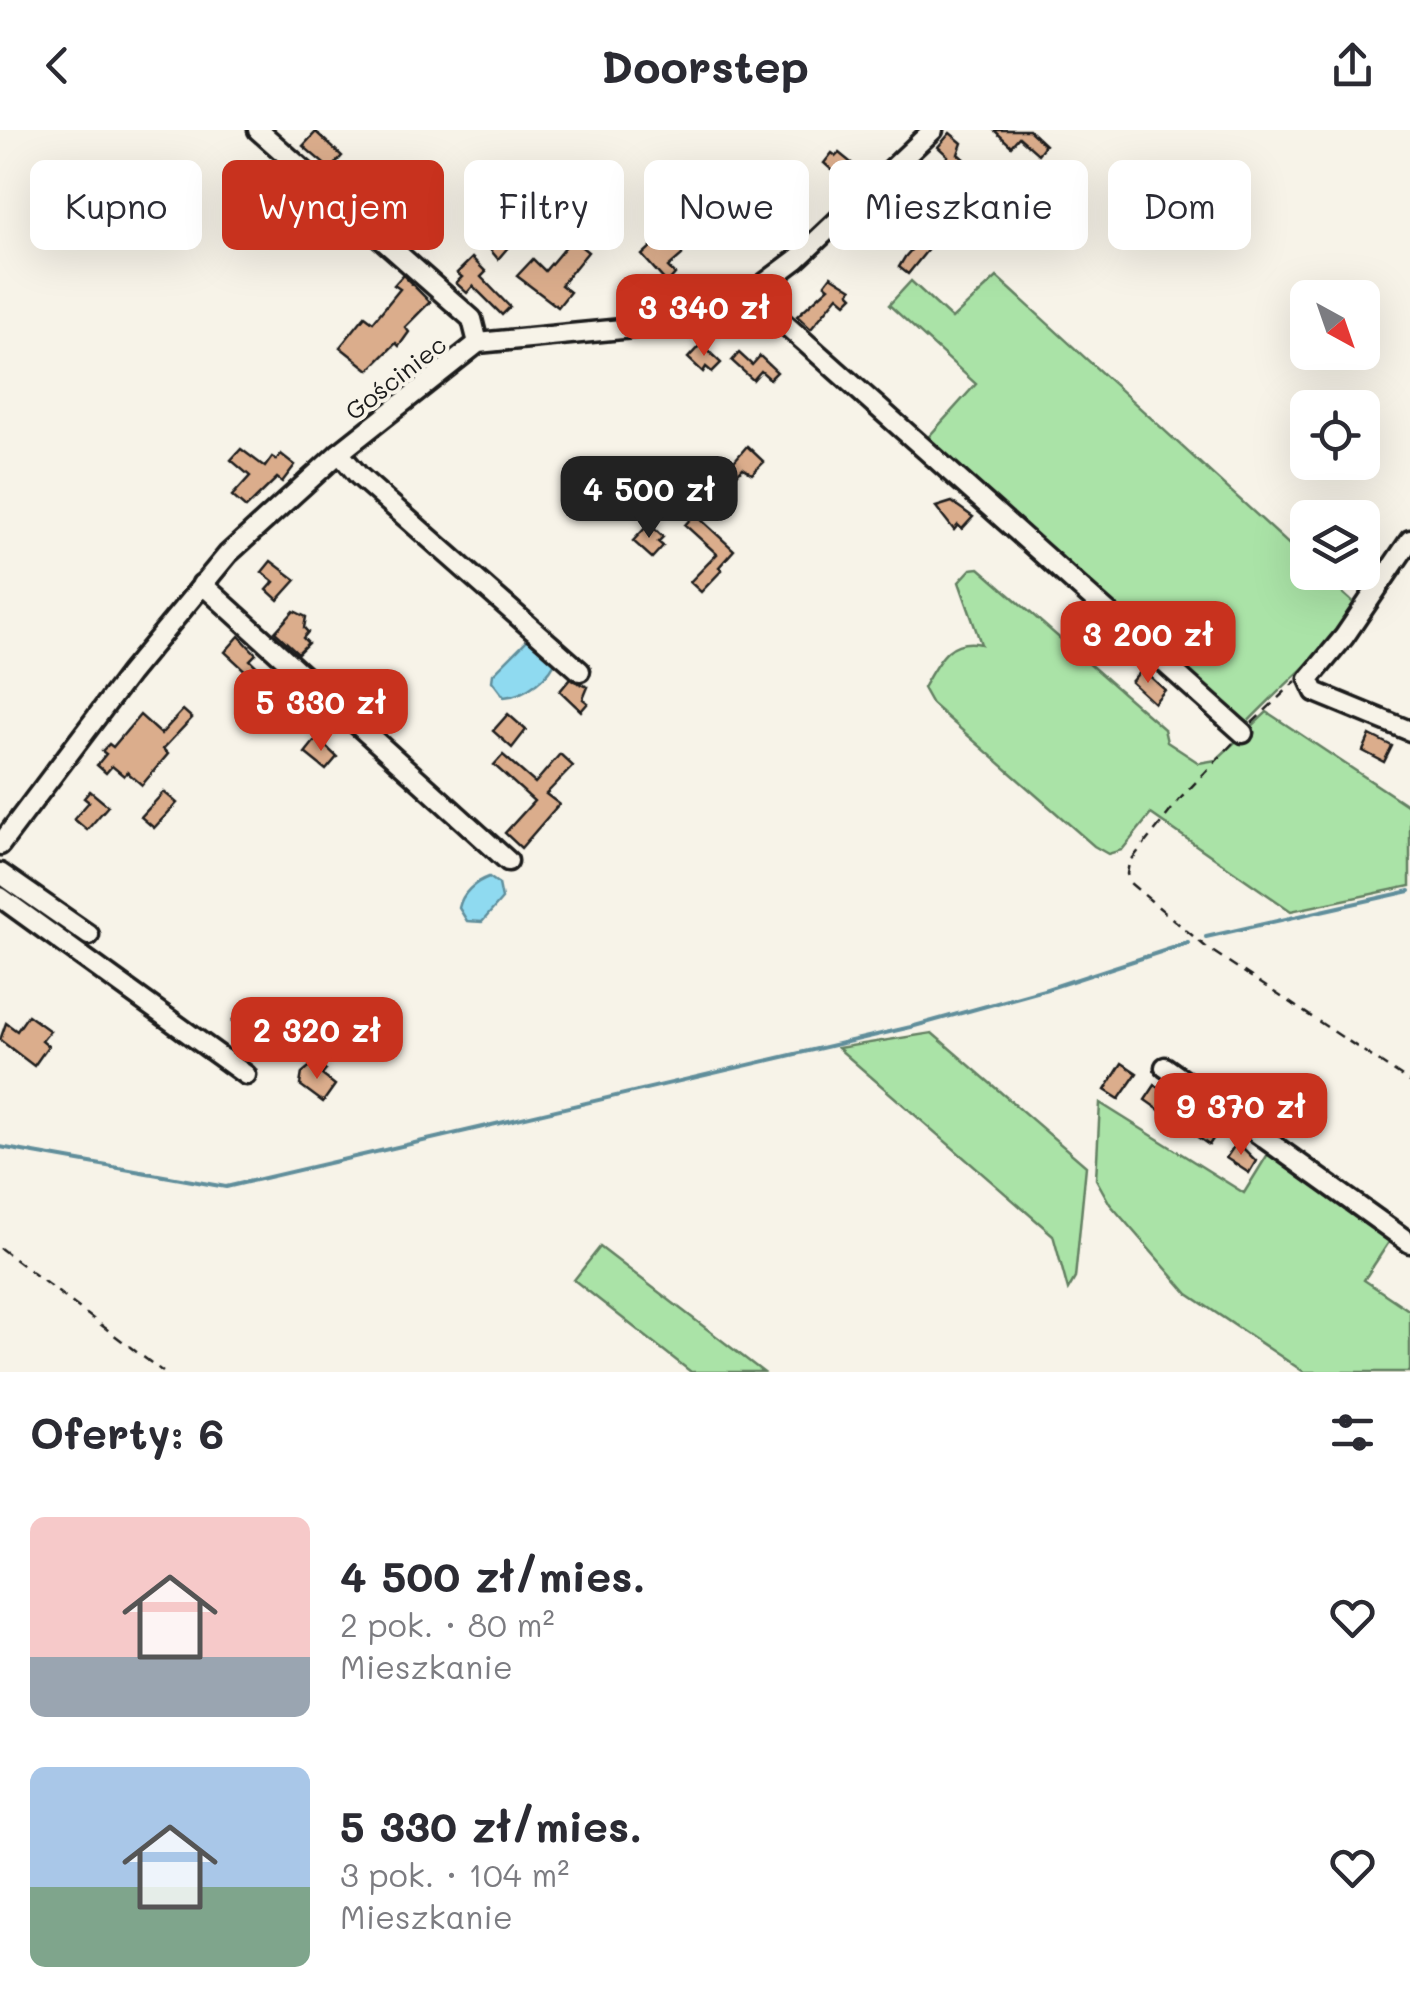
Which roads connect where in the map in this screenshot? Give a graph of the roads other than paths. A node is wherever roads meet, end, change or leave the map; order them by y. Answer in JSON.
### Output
{"nodes":[{"id":1,"x":258,"y":130,"type":"edge"},
{"id":2,"x":933,"y":130,"type":"edge"},
{"id":3,"x":750,"y":294,"type":"junction"},
{"id":4,"x":478,"y":343,"type":"junction"},
{"id":5,"x":339,"y":453,"type":"junction"},
{"id":6,"x":1410,"y":540,"type":"edge"},
{"id":7,"x":202,"y":584,"type":"junction"},
{"id":8,"x":580,"y":672,"type":"dead end"},
{"id":9,"x":1410,"y":731,"type":"edge"},
{"id":10,"x":1243,"y":733,"type":"dead end"},
{"id":11,"x":0,"y":845,"type":"edge"},
{"id":12,"x":508,"y":861,"type":"dead end"},
{"id":13,"x":0,"y":873,"type":"edge"},
{"id":14,"x":0,"y":897,"type":"edge"},
{"id":15,"x":89,"y":935,"type":"dead end"},
{"id":16,"x":1165,"y":1067,"type":"dead end"},
{"id":17,"x":246,"y":1075,"type":"dead end"},
{"id":18,"x":1410,"y":1243,"type":"edge"}],
"edges":[{"from":1,"to":4,"type":"street"},
{"from":2,"to":3,"type":"street","name":"Gościniec"},
{"from":3,"to":4,"type":"street","name":"Gościniec"},
{"from":3,"to":10,"type":"street"},
{"from":4,"to":5,"type":"street","name":"Gościniec"},
{"from":5,"to":7,"type":"street","name":"Gościniec"},
{"from":5,"to":8,"type":"street"},
{"from":6,"to":9,"type":"street"},
{"from":7,"to":11,"type":"street","name":"Gościniec"},
{"from":7,"to":12,"type":"street"},
{"from":13,"to":15,"type":"street"},
{"from":14,"to":17,"type":"street"},
{"from":16,"to":18,"type":"street"}]}
